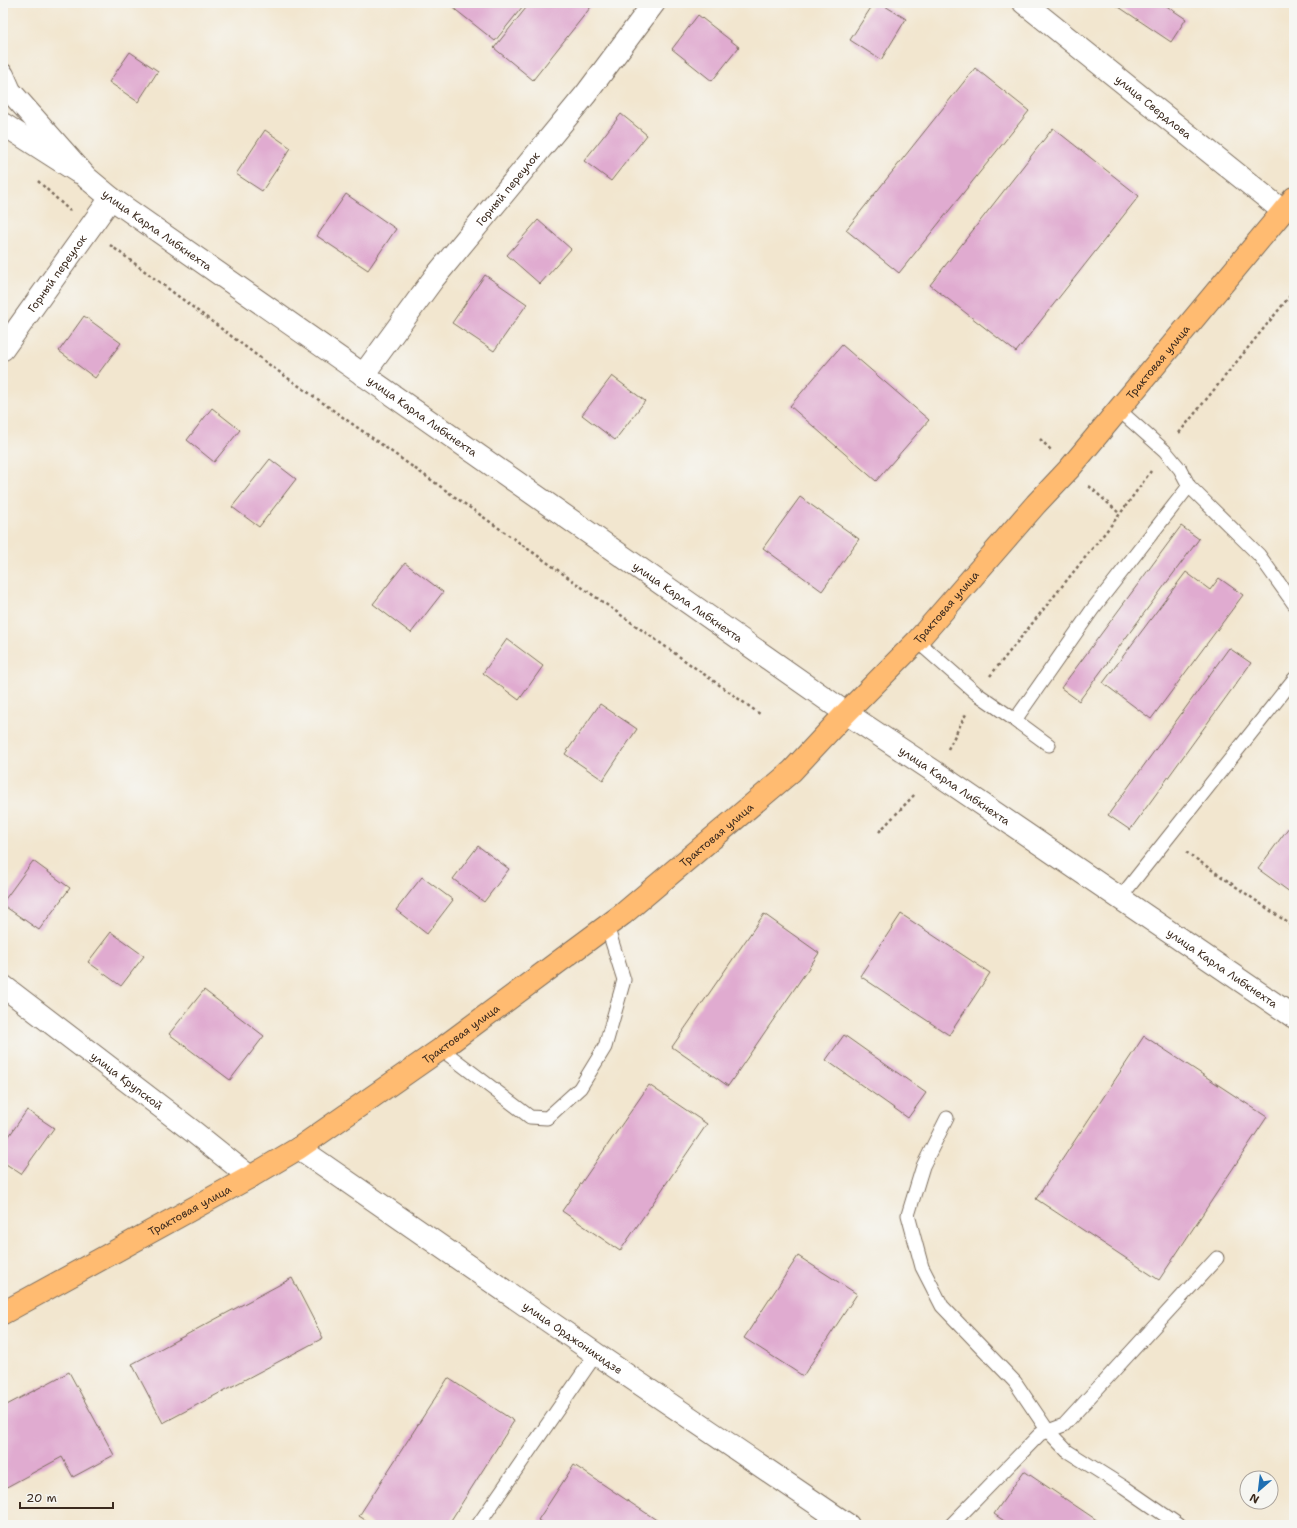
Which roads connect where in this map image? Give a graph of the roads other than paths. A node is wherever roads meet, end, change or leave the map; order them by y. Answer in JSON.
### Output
{"nodes":[{"id":1,"x":654,"y":3,"type":"edge"},
{"id":2,"x":1024,"y":3,"type":"edge"},
{"id":3,"x":3,"y":75,"type":"edge"},
{"id":4,"x":3,"y":124,"type":"edge"},
{"id":5,"x":87,"y":178,"type":"junction"},
{"id":6,"x":111,"y":198,"type":"junction"},
{"id":7,"x":1288,"y":205,"type":"edge"},
{"id":8,"x":3,"y":350,"type":"edge"},
{"id":9,"x":363,"y":375,"type":"junction"},
{"id":10,"x":1119,"y":410,"type":"junction"},
{"id":11,"x":1190,"y":486,"type":"junction"},
{"id":12,"x":1294,"y":604,"type":"edge"},
{"id":13,"x":917,"y":641,"type":"junction"},
{"id":14,"x":1294,"y":679,"type":"edge"},
{"id":15,"x":846,"y":713,"type":"junction"},
{"id":16,"x":1016,"y":720,"type":"junction"},
{"id":17,"x":1049,"y":745,"type":"dead end"},
{"id":18,"x":1120,"y":898,"type":"junction"},
{"id":19,"x":608,"y":926,"type":"junction"},
{"id":20,"x":3,"y":986,"type":"edge"},
{"id":21,"x":1294,"y":1017,"type":"edge"},
{"id":22,"x":441,"y":1049,"type":"junction"},
{"id":23,"x":947,"y":1118,"type":"dead end"},
{"id":24,"x":299,"y":1148,"type":"junction"},
{"id":25,"x":250,"y":1177,"type":"junction"},
{"id":26,"x":1217,"y":1258,"type":"dead end"},
{"id":27,"x":3,"y":1313,"type":"edge"},
{"id":28,"x":596,"y":1354,"type":"junction"},
{"id":29,"x":1048,"y":1431,"type":"junction"},
{"id":30,"x":478,"y":1525,"type":"edge"},
{"id":31,"x":848,"y":1525,"type":"edge"},
{"id":32,"x":951,"y":1525,"type":"edge"},
{"id":33,"x":1179,"y":1525,"type":"edge"}],
"edges":[{"from":1,"to":9,"type":"street","name":"Горный переулок"},
{"from":2,"to":7,"type":"street","name":"улица Свердлова"},
{"from":3,"to":5,"type":"street","name":"улица Карла Либкнехта"},
{"from":4,"to":5,"type":"street","name":"улица Карла Либкнехта"},
{"from":5,"to":6,"type":"street","name":"улица Карла Либкнехта"},
{"from":6,"to":8,"type":"street","name":"Горный переулок"},
{"from":6,"to":9,"type":"street","name":"улица Карла Либкнехта"},
{"from":7,"to":10,"type":"main road","name":"Трактовая улица"},
{"from":9,"to":15,"type":"street","name":"улица Карла Либкнехта"},
{"from":10,"to":11,"type":"lane"},
{"from":10,"to":13,"type":"main road","name":"Трактовая улица"},
{"from":11,"to":12,"type":"lane"},
{"from":11,"to":16,"type":"lane"},
{"from":13,"to":15,"type":"main road","name":"Трактовая улица"},
{"from":13,"to":16,"type":"lane"},
{"from":14,"to":18,"type":"lane"},
{"from":15,"to":18,"type":"street","name":"улица Карла Либкнехта"},
{"from":15,"to":19,"type":"main road","name":"Трактовая улица"},
{"from":16,"to":17,"type":"lane"},
{"from":18,"to":21,"type":"street","name":"улица Карла Либкнехта"},
{"from":19,"to":22,"type":"main road","name":"Трактовая улица"},
{"from":19,"to":22,"type":"lane"},
{"from":20,"to":25,"type":"street","name":"улица Крупской"},
{"from":22,"to":24,"type":"main road","name":"Трактовая улица"},
{"from":23,"to":29,"type":"lane"},
{"from":24,"to":25,"type":"main road","name":"Трактовая улица"},
{"from":24,"to":28,"type":"street","name":"улица Орджоникидзе"},
{"from":25,"to":27,"type":"main road","name":"Трактовая улица"},
{"from":26,"to":29,"type":"lane"},
{"from":28,"to":30,"type":"lane"},
{"from":28,"to":31,"type":"street","name":"улица Орджоникидзе"},
{"from":29,"to":32,"type":"lane"},
{"from":29,"to":33,"type":"lane"}]}
